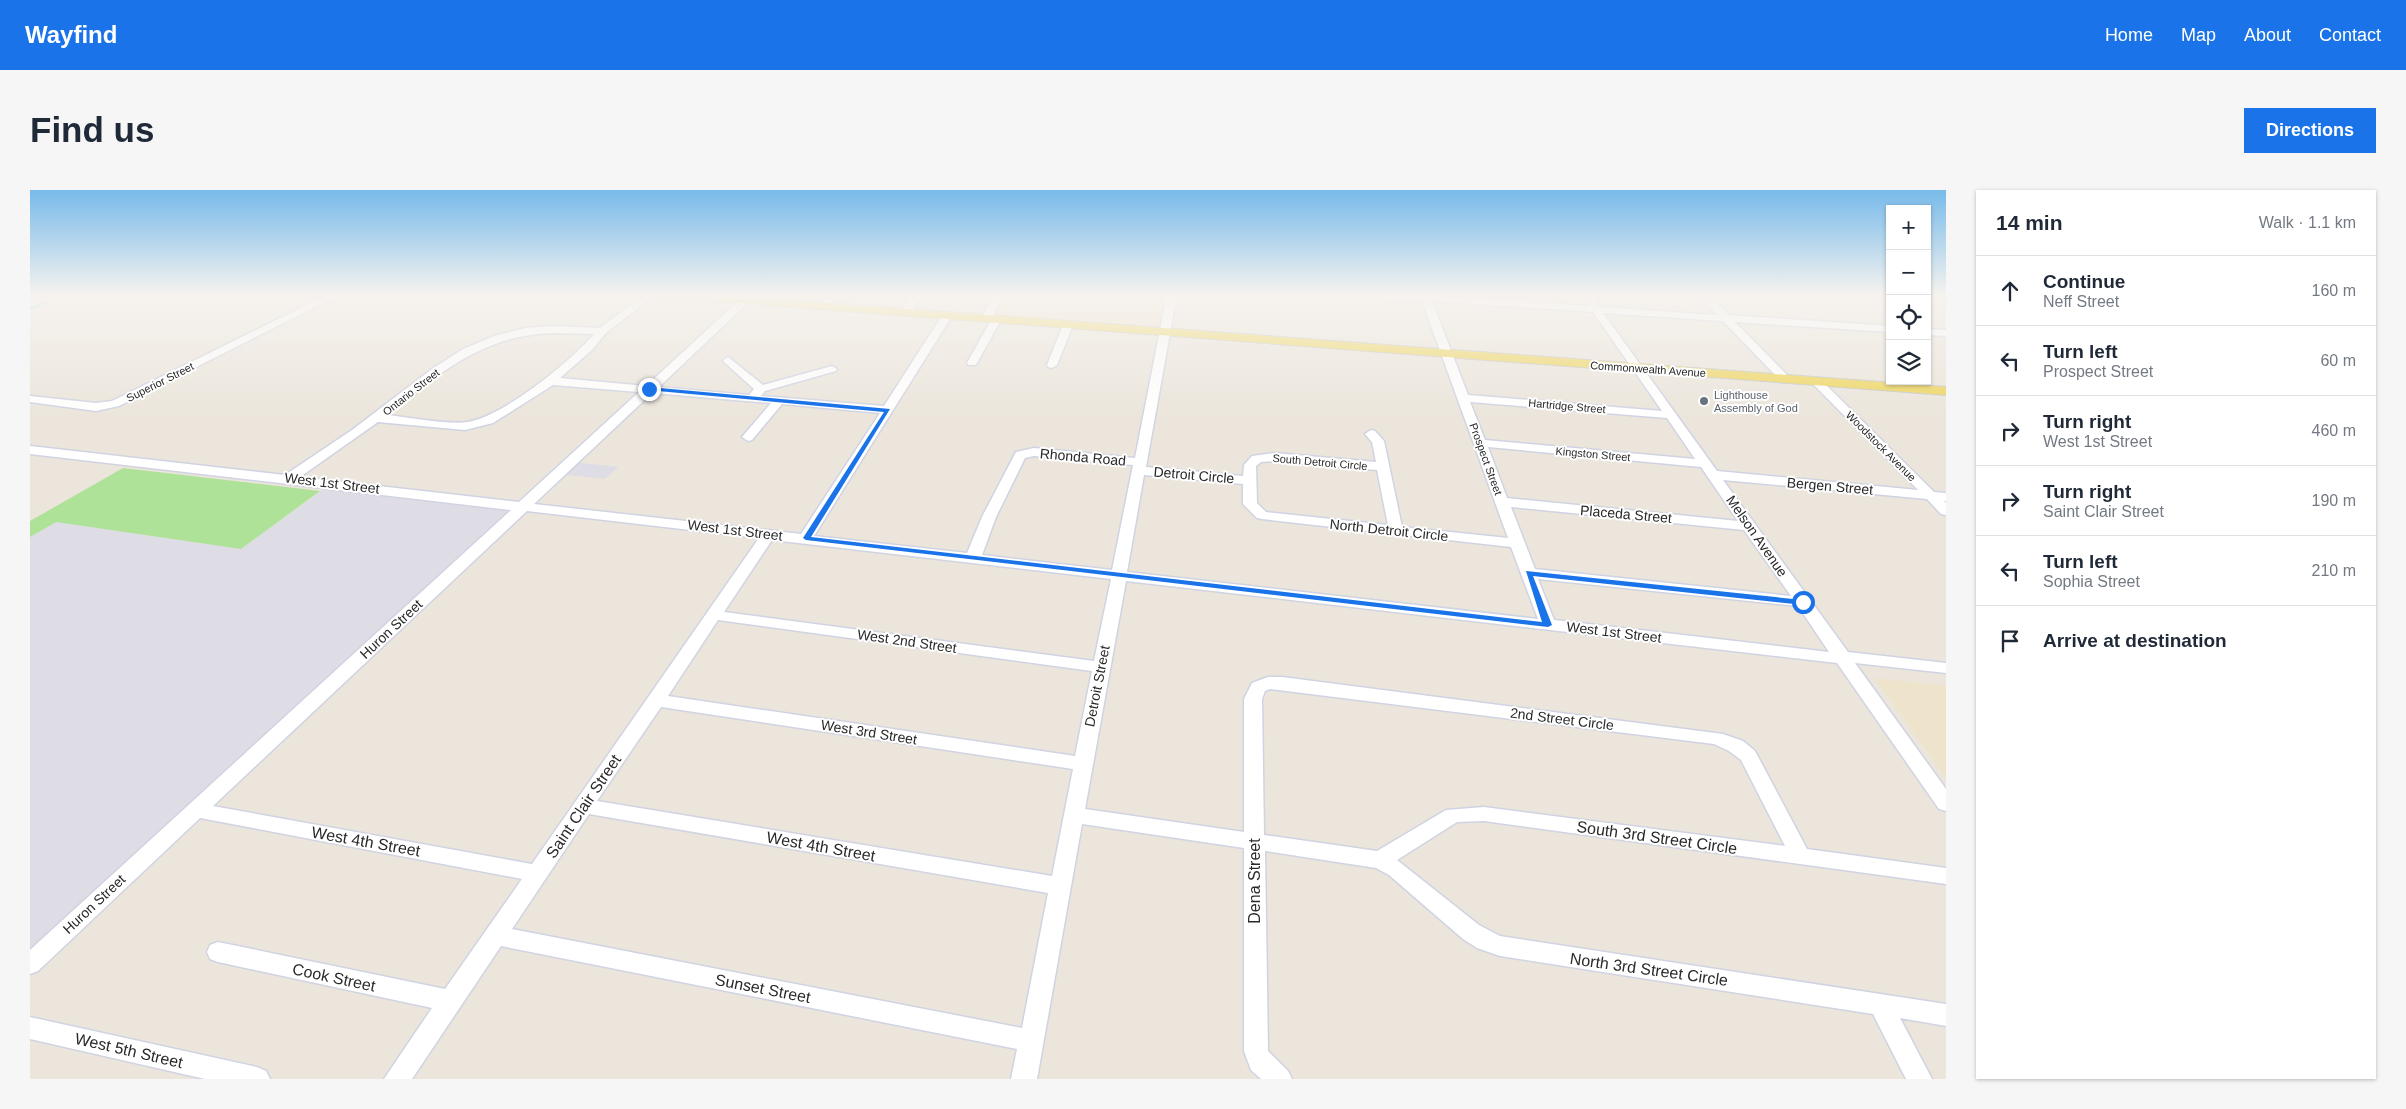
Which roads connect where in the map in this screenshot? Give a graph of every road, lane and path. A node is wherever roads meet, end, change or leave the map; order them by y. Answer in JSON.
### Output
{"nodes":[{"id":1,"x":253,"y":335,"type":"edge"},
{"id":2,"x":505,"y":335,"type":"edge"},
{"id":3,"x":598,"y":335,"type":"edge"},
{"id":4,"x":707,"y":335,"type":"edge"},
{"id":5,"x":936,"y":335,"type":"edge"},
{"id":6,"x":984,"y":335,"type":"edge"},
{"id":7,"x":1064,"y":335,"type":"edge"},
{"id":8,"x":1163,"y":335,"type":"edge"},
{"id":9,"x":1209,"y":335,"type":"edge"},
{"id":10,"x":1440,"y":335,"type":"edge"},
{"id":11,"x":1614,"y":335,"type":"edge"},
{"id":12,"x":1743,"y":335,"type":"edge"},
{"id":13,"x":1447,"y":354,"type":"junction"},
{"id":14,"x":728,"y":360,"type":"dead end"},
{"id":15,"x":972,"y":363,"type":"dead end"},
{"id":16,"x":1052,"y":364,"type":"dead end"},
{"id":17,"x":1638,"y":368,"type":"junction"},
{"id":18,"x":832,"y":369,"type":"dead end"},
{"id":19,"x":1785,"y":379,"type":"junction"},
{"id":20,"x":551,"y":381,"type":"junction"},
{"id":21,"x":1816,"y":381,"type":"junction"},
{"id":22,"x":649,"y":389,"type":"junction"},
{"id":23,"x":1946,"y":391,"type":"edge"},
{"id":24,"x":757,"y":393,"type":"junction"},
{"id":25,"x":1464,"y":398,"type":"junction"},
{"id":26,"x":30,"y":400,"type":"edge"},
{"id":27,"x":780,"y":400,"type":"junction"},
{"id":28,"x":888,"y":410,"type":"junction"},
{"id":29,"x":1671,"y":415,"type":"junction"},
{"id":30,"x":376,"y":418,"type":"junction"},
{"id":31,"x":1372,"y":434,"type":"dead end"},
{"id":32,"x":748,"y":437,"type":"dead end"},
{"id":33,"x":1480,"y":443,"type":"junction"},
{"id":34,"x":30,"y":450,"type":"edge"},
{"id":35,"x":1139,"y":466,"type":"junction"},
{"id":36,"x":1383,"y":467,"type":"junction"},
{"id":37,"x":1710,"y":470,"type":"junction"},
{"id":38,"x":290,"y":478,"type":"junction"},
{"id":39,"x":1250,"y":480,"type":"junction"},
{"id":40,"x":1930,"y":495,"type":"junction"},
{"id":41,"x":1946,"y":497,"type":"edge"},
{"id":42,"x":1502,"y":502,"type":"junction"},
{"id":43,"x":523,"y":505,"type":"junction"},
{"id":44,"x":1946,"y":511,"type":"edge"},
{"id":45,"x":1750,"y":526,"type":"junction"},
{"id":46,"x":1396,"y":530,"type":"junction"},
{"id":47,"x":768,"y":534,"type":"junction"},
{"id":48,"x":806,"y":538,"type":"junction"},
{"id":49,"x":1517,"y":543,"type":"junction"},
{"id":50,"x":973,"y":558,"type":"junction"},
{"id":51,"x":1528,"y":573,"type":"junction"},
{"id":52,"x":1118,"y":575,"type":"junction"},
{"id":53,"x":1803,"y":602,"type":"junction"},
{"id":54,"x":713,"y":614,"type":"junction"},
{"id":55,"x":1548,"y":625,"type":"junction"},
{"id":56,"x":1842,"y":658,"type":"junction"},
{"id":57,"x":1100,"y":667,"type":"junction"},
{"id":58,"x":1946,"y":668,"type":"edge"},
{"id":59,"x":1258,"y":687,"type":"joint"},
{"id":60,"x":655,"y":700,"type":"junction"},
{"id":61,"x":1082,"y":764,"type":"junction"},
{"id":62,"x":1946,"y":804,"type":"edge"},
{"id":63,"x":583,"y":806,"type":"junction"},
{"id":64,"x":195,"y":810,"type":"junction"},
{"id":65,"x":1072,"y":815,"type":"junction"},
{"id":66,"x":1254,"y":841,"type":"junction"},
{"id":67,"x":1801,"y":857,"type":"junction"},
{"id":68,"x":1380,"y":860,"type":"junction"},
{"id":69,"x":538,"y":872,"type":"junction"},
{"id":70,"x":1946,"y":876,"type":"edge"},
{"id":71,"x":1060,"y":886,"type":"junction"},
{"id":72,"x":495,"y":935,"type":"junction"},
{"id":73,"x":218,"y":952,"type":"dead end"},
{"id":74,"x":30,"y":964,"type":"edge"},
{"id":75,"x":450,"y":1002,"type":"junction"},
{"id":76,"x":1880,"y":1005,"type":"junction"},
{"id":77,"x":1946,"y":1016,"type":"edge"},
{"id":78,"x":30,"y":1028,"type":"edge"},
{"id":79,"x":1031,"y":1041,"type":"junction"},
{"id":80,"x":1274,"y":1075,"type":"edge"},
{"id":81,"x":257,"y":1079,"type":"edge"},
{"id":82,"x":397,"y":1079,"type":"edge"},
{"id":83,"x":1024,"y":1079,"type":"edge"},
{"id":84,"x":1919,"y":1079,"type":"edge"}],
"edges":[{"from":1,"to":26,"type":"street","name":"Superior Street"},
{"from":2,"to":30,"type":"street","name":"Ontario Street"},
{"from":3,"to":20,"type":"street"},
{"from":4,"to":22,"type":"street","name":"Huron Street"},
{"from":5,"to":28,"type":"street"},
{"from":6,"to":15,"type":"street"},
{"from":7,"to":16,"type":"street"},
{"from":8,"to":35,"type":"street","name":"Detroit Street"},
{"from":9,"to":13,"type":"main road","name":"Commonwealth Avenue"},
{"from":10,"to":13,"type":"street","name":"Prospect Street"},
{"from":11,"to":17,"type":"street","name":"Melson Avenue"},
{"from":12,"to":19,"type":"street"},
{"from":13,"to":17,"type":"main road","name":"Commonwealth Avenue"},
{"from":13,"to":25,"type":"street","name":"Prospect Street"},
{"from":14,"to":24,"type":"street"},
{"from":17,"to":19,"type":"main road","name":"Commonwealth Avenue"},
{"from":17,"to":29,"type":"street","name":"Melson Avenue"},
{"from":18,"to":24,"type":"street"},
{"from":19,"to":21,"type":"main road","name":"Commonwealth Avenue"},
{"from":20,"to":22,"type":"street"},
{"from":20,"to":30,"type":"street"},
{"from":21,"to":23,"type":"main road","name":"Commonwealth Avenue"},
{"from":21,"to":40,"type":"street","name":"Woodstock Avenue"},
{"from":22,"to":24,"type":"street"},
{"from":22,"to":43,"type":"street","name":"Huron Street"},
{"from":24,"to":27,"type":"street"},
{"from":25,"to":29,"type":"street","name":"Hartridge Street"},
{"from":25,"to":33,"type":"street","name":"Prospect Street"},
{"from":27,"to":28,"type":"street"},
{"from":27,"to":32,"type":"street"},
{"from":28,"to":48,"type":"street"},
{"from":29,"to":37,"type":"street","name":"Melson Avenue"},
{"from":30,"to":38,"type":"street","name":"Ontario Street"},
{"from":31,"to":36,"type":"street"},
{"from":33,"to":37,"type":"street","name":"Kingston Street"},
{"from":33,"to":42,"type":"street","name":"Prospect Street"},
{"from":34,"to":38,"type":"street","name":"West 1st Street"},
{"from":35,"to":39,"type":"street","name":"Detroit Circle"},
{"from":35,"to":50,"type":"street","name":"Rhonda Road"},
{"from":35,"to":52,"type":"street","name":"Detroit Street"},
{"from":36,"to":39,"type":"street","name":"South Detroit Circle"},
{"from":36,"to":46,"type":"street"},
{"from":37,"to":40,"type":"street","name":"Bergen Street"},
{"from":37,"to":45,"type":"street","name":"Melson Avenue"},
{"from":38,"to":43,"type":"street","name":"West 1st Street"},
{"from":39,"to":46,"type":"street","name":"North Detroit Circle"},
{"from":40,"to":41,"type":"street","name":"Bergen Street"},
{"from":40,"to":44,"type":"street","name":"Woodstock Avenue"},
{"from":42,"to":45,"type":"street","name":"Placeda Street"},
{"from":42,"to":49,"type":"street","name":"Prospect Street"},
{"from":43,"to":47,"type":"street","name":"West 1st Street"},
{"from":43,"to":64,"type":"street","name":"Huron Street"},
{"from":45,"to":53,"type":"street","name":"Melson Avenue"},
{"from":46,"to":49,"type":"street","name":"North Detroit Circle"},
{"from":47,"to":48,"type":"street","name":"West 1st Street"},
{"from":47,"to":54,"type":"street","name":"Saint Clair Street"},
{"from":48,"to":50,"type":"street","name":"West 1st Street"},
{"from":49,"to":51,"type":"street","name":"Prospect Street"},
{"from":50,"to":52,"type":"street","name":"West 1st Street"},
{"from":51,"to":53,"type":"street"},
{"from":51,"to":55,"type":"street","name":"Prospect Street"},
{"from":52,"to":55,"type":"street","name":"West 1st Street"},
{"from":52,"to":57,"type":"street","name":"Detroit Street"},
{"from":53,"to":56,"type":"street","name":"Melson Avenue"},
{"from":54,"to":57,"type":"street","name":"West 2nd Street"},
{"from":54,"to":60,"type":"street","name":"Saint Clair Street"},
{"from":55,"to":56,"type":"street","name":"West 1st Street"},
{"from":56,"to":58,"type":"street","name":"West 1st Street"},
{"from":56,"to":62,"type":"street","name":"Melson Avenue"},
{"from":57,"to":61,"type":"street","name":"Detroit Street"},
{"from":59,"to":66,"type":"street","name":"Dena Street"},
{"from":59,"to":67,"type":"street","name":"2nd Street Circle"},
{"from":60,"to":61,"type":"street","name":"West 3rd Street"},
{"from":60,"to":63,"type":"street","name":"Saint Clair Street"},
{"from":61,"to":65,"type":"street","name":"Detroit Street"},
{"from":63,"to":69,"type":"street","name":"Saint Clair Street"},
{"from":63,"to":71,"type":"street","name":"West 4th Street"},
{"from":64,"to":69,"type":"street","name":"West 4th Street"},
{"from":64,"to":74,"type":"street","name":"Huron Street"},
{"from":65,"to":66,"type":"street"},
{"from":65,"to":71,"type":"street","name":"Detroit Street"},
{"from":66,"to":68,"type":"street"},
{"from":66,"to":80,"type":"street","name":"Dena Street"},
{"from":67,"to":68,"type":"street","name":"South 3rd Street Circle"},
{"from":67,"to":70,"type":"street","name":"South 3rd Street Circle"},
{"from":68,"to":76,"type":"street","name":"North 3rd Street Circle"},
{"from":69,"to":72,"type":"street","name":"Saint Clair Street"},
{"from":71,"to":79,"type":"street","name":"Detroit Street"},
{"from":72,"to":75,"type":"street","name":"Saint Clair Street"},
{"from":72,"to":79,"type":"street","name":"Sunset Street"},
{"from":73,"to":75,"type":"street","name":"Cook Street"},
{"from":75,"to":82,"type":"street","name":"Saint Clair Street"},
{"from":76,"to":77,"type":"street","name":"North 3rd Street Circle"},
{"from":76,"to":84,"type":"street"},
{"from":78,"to":81,"type":"street","name":"West 5th Street"},
{"from":79,"to":83,"type":"street","name":"Detroit Street"}]}
